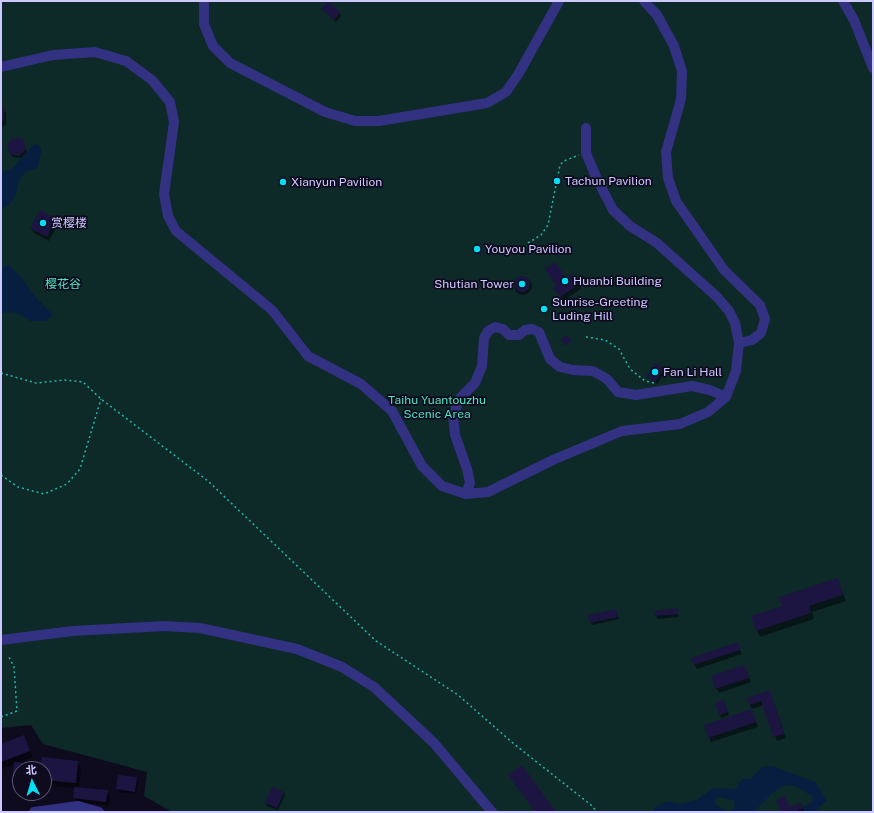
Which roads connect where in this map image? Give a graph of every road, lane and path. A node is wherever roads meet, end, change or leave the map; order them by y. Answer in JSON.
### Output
{"nodes":[{"id":1,"x":204,"y":1,"type":"edge"},
{"id":2,"x":559,"y":1,"type":"edge"},
{"id":3,"x":644,"y":1,"type":"edge"},
{"id":4,"x":844,"y":1,"type":"edge"},
{"id":5,"x":1,"y":67,"type":"edge"},
{"id":6,"x":873,"y":68,"type":"edge"},
{"id":7,"x":586,"y":128,"type":"dead end"},
{"id":8,"x":586,"y":153,"type":"junction"},
{"id":9,"x":528,"y":243,"type":"dead end"},
{"id":10,"x":586,"y":337,"type":"dead end"},
{"id":11,"x":739,"y":343,"type":"junction"},
{"id":12,"x":1,"y":373,"type":"edge"},
{"id":13,"x":667,"y":390,"type":"junction"},
{"id":14,"x":726,"y":398,"type":"junction"},
{"id":15,"x":101,"y":399,"type":"junction"},
{"id":16,"x":1,"y":475,"type":"edge"},
{"id":17,"x":466,"y":494,"type":"junction"},
{"id":18,"x":1,"y":640,"type":"edge"},
{"id":19,"x":9,"y":657,"type":"dead end"},
{"id":20,"x":1,"y":717,"type":"edge"},
{"id":21,"x":34,"y":812,"type":"edge"},
{"id":22,"x":99,"y":812,"type":"edge"},
{"id":23,"x":492,"y":812,"type":"edge"},
{"id":24,"x":597,"y":812,"type":"edge"}],
"edges":[{"from":1,"to":2,"type":"lane"},
{"from":3,"to":11,"type":"lane"},
{"from":4,"to":6,"type":"lane"},
{"from":5,"to":17,"type":"lane"},
{"from":7,"to":8,"type":"lane"},
{"from":8,"to":9,"type":"path"},
{"from":8,"to":11,"type":"lane"},
{"from":10,"to":13,"type":"path"},
{"from":11,"to":14,"type":"lane"},
{"from":12,"to":15,"type":"path"},
{"from":13,"to":14,"type":"lane"},
{"from":13,"to":17,"type":"lane"},
{"from":14,"to":17,"type":"lane"},
{"from":15,"to":16,"type":"path"},
{"from":15,"to":24,"type":"path"},
{"from":18,"to":23,"type":"lane"},
{"from":19,"to":20,"type":"path"},
{"from":21,"to":22,"type":"lane"}]}
